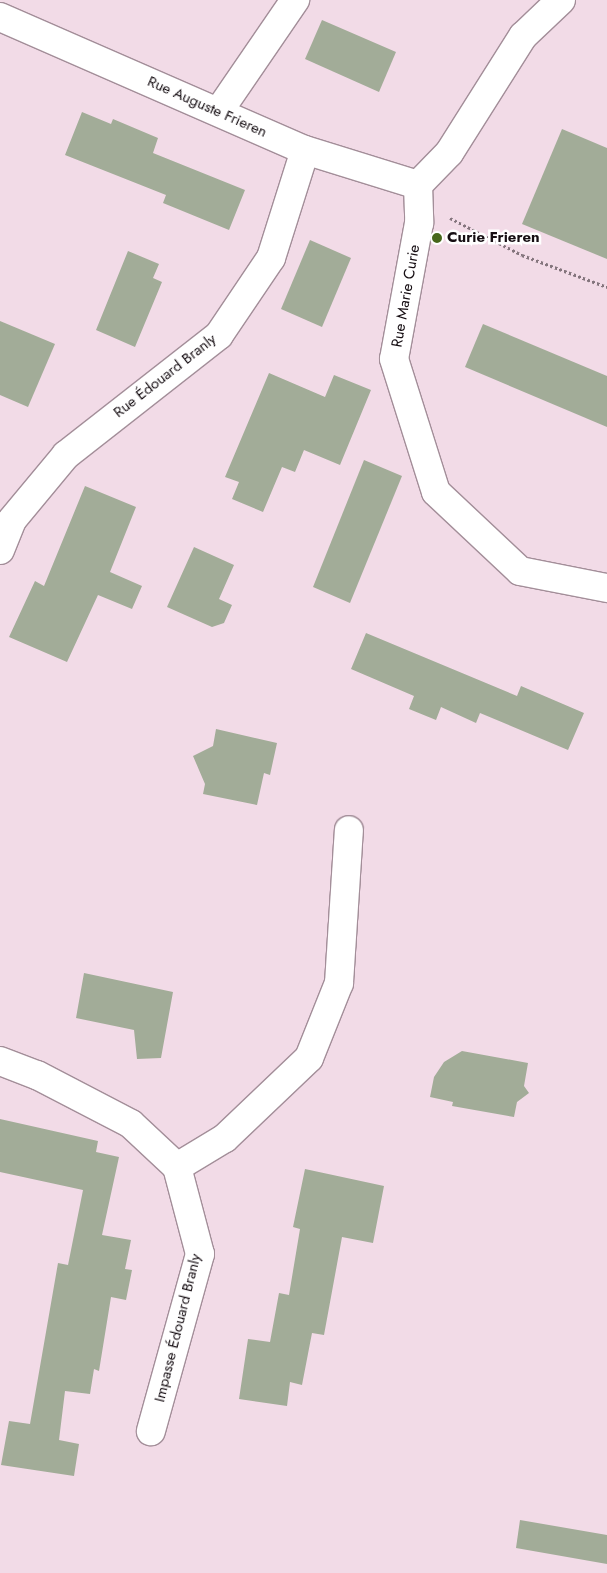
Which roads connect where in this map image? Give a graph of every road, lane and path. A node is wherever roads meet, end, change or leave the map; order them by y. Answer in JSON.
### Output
{"nodes":[{"id":1,"x":295,"y":0,"type":"edge"},
{"id":2,"x":561,"y":0,"type":"edge"},
{"id":3,"x":0,"y":17,"type":"edge"},
{"id":4,"x":220,"y":111,"type":"junction"},
{"id":5,"x":305,"y":150,"type":"junction"},
{"id":6,"x":419,"y":193,"type":"junction"},
{"id":7,"x":607,"y":287,"type":"edge"},
{"id":8,"x":0,"y":550,"type":"edge"},
{"id":9,"x":607,"y":588,"type":"edge"},
{"id":10,"x":349,"y":830,"type":"dead end"},
{"id":11,"x":0,"y":1061,"type":"edge"},
{"id":12,"x":177,"y":1167,"type":"junction"},
{"id":13,"x":151,"y":1431,"type":"dead end"}],
"edges":[{"from":1,"to":4,"type":"street"},
{"from":2,"to":6,"type":"street"},
{"from":3,"to":4,"type":"street","name":"Rue Auguste Frieren"},
{"from":4,"to":5,"type":"street","name":"Rue Auguste Frieren"},
{"from":5,"to":6,"type":"street","name":"Rue Auguste Frieren"},
{"from":5,"to":8,"type":"street","name":"Rue Édouard Branly"},
{"from":6,"to":7,"type":"path"},
{"from":6,"to":9,"type":"street","name":"Rue Marie Curie"},
{"from":10,"to":12,"type":"street"},
{"from":11,"to":12,"type":"street"},
{"from":12,"to":13,"type":"street","name":"Impasse Édouard Branly"}]}
